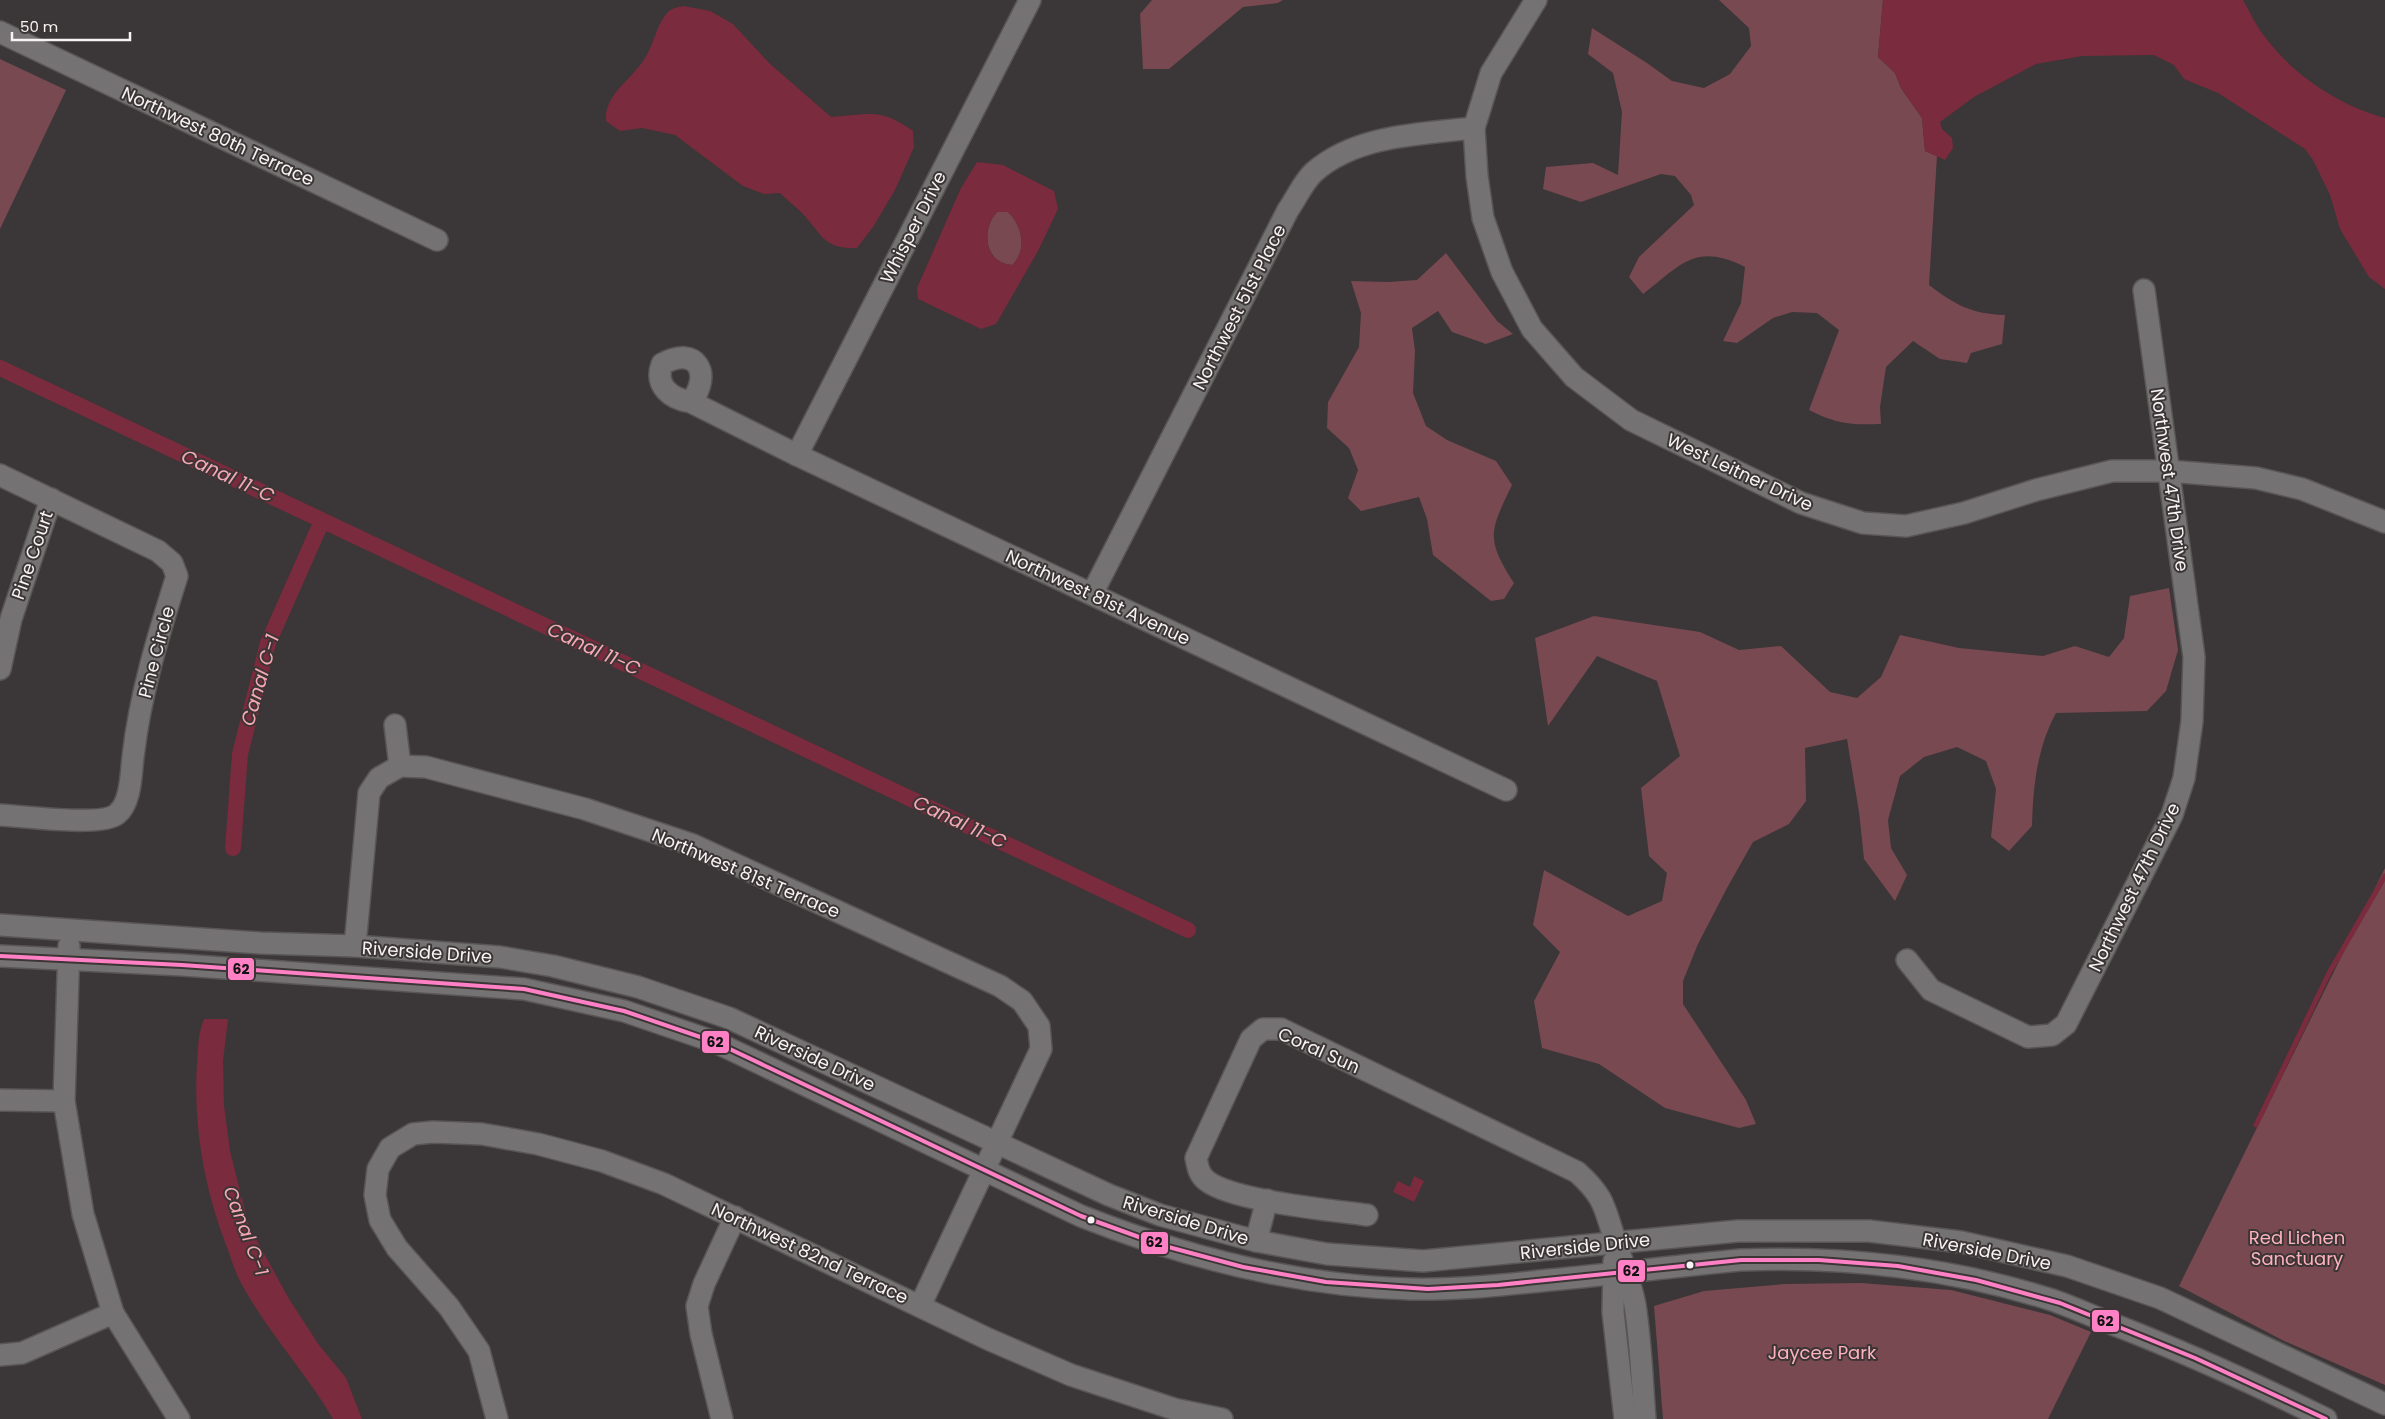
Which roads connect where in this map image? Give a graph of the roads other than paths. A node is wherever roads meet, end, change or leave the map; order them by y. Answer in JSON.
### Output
{"nodes":[{"id":1,"x":1030,"y":0,"type":"edge"},
{"id":2,"x":1536,"y":0,"type":"edge"},
{"id":3,"x":0,"y":32,"type":"edge"},
{"id":4,"x":1474,"y":128,"type":"junction"},
{"id":5,"x":437,"y":240,"type":"dead end"},
{"id":6,"x":2144,"y":290,"type":"dead end"},
{"id":7,"x":691,"y":402,"type":"dead end"},
{"id":8,"x":797,"y":455,"type":"junction"},
{"id":9,"x":2168,"y":471,"type":"junction"},
{"id":10,"x":0,"y":475,"type":"edge"},
{"id":11,"x":51,"y":499,"type":"junction"},
{"id":12,"x":2385,"y":522,"type":"edge"},
{"id":13,"x":1092,"y":594,"type":"junction"},
{"id":14,"x":0,"y":669,"type":"edge"},
{"id":15,"x":395,"y":725,"type":"dead end"},
{"id":16,"x":400,"y":766,"type":"junction"},
{"id":17,"x":1506,"y":790,"type":"dead end"},
{"id":18,"x":0,"y":815,"type":"edge"},
{"id":19,"x":0,"y":925,"type":"edge"},
{"id":20,"x":70,"y":930,"type":"junction"},
{"id":21,"x":355,"y":946,"type":"junction"},
{"id":22,"x":0,"y":956,"type":"edge"},
{"id":23,"x":1907,"y":960,"type":"dead end"},
{"id":24,"x":69,"y":961,"type":"junction"},
{"id":25,"x":0,"y":1100,"type":"edge"},
{"id":26,"x":64,"y":1102,"type":"junction"},
{"id":27,"x":998,"y":1144,"type":"junction"},
{"id":28,"x":986,"y":1170,"type":"junction"},
{"id":29,"x":1267,"y":1200,"type":"junction"},
{"id":30,"x":1367,"y":1215,"type":"dead end"},
{"id":31,"x":735,"y":1217,"type":"junction"},
{"id":32,"x":1256,"y":1242,"type":"junction"},
{"id":33,"x":1616,"y":1244,"type":"junction"},
{"id":34,"x":1620,"y":1273,"type":"junction"},
{"id":35,"x":920,"y":1306,"type":"junction"},
{"id":36,"x":113,"y":1312,"type":"junction"},
{"id":37,"x":0,"y":1355,"type":"edge"},
{"id":38,"x":2385,"y":1404,"type":"edge"},
{"id":39,"x":1173,"y":1414,"type":"edge"},
{"id":40,"x":178,"y":1419,"type":"edge"},
{"id":41,"x":497,"y":1419,"type":"edge"},
{"id":42,"x":722,"y":1419,"type":"edge"},
{"id":43,"x":1222,"y":1419,"type":"edge"},
{"id":44,"x":1625,"y":1419,"type":"edge"},
{"id":45,"x":1645,"y":1419,"type":"edge"},
{"id":46,"x":2326,"y":1419,"type":"edge"}],
"edges":[{"from":1,"to":8,"type":"street","name":"Whisper Drive"},
{"from":2,"to":4,"type":"street","name":"West Leitner Drive"},
{"from":3,"to":5,"type":"street","name":"Northwest 80th Terrace"},
{"from":4,"to":9,"type":"street","name":"West Leitner Drive"},
{"from":4,"to":13,"type":"street","name":"Northwest 51st Place"},
{"from":6,"to":9,"type":"street","name":"Northwest 47th Drive"},
{"from":7,"to":8,"type":"street","name":"Northwest 81st Avenue"},
{"from":8,"to":13,"type":"street","name":"Northwest 81st Avenue"},
{"from":9,"to":12,"type":"street","name":"West Leitner Drive"},
{"from":9,"to":23,"type":"street","name":"Northwest 47th Drive"},
{"from":10,"to":11,"type":"street","name":"Pine Circle"},
{"from":11,"to":14,"type":"street","name":"Pine Court"},
{"from":11,"to":18,"type":"street","name":"Pine Circle"},
{"from":13,"to":17,"type":"street","name":"Northwest 81st Avenue"},
{"from":15,"to":16,"type":"street"},
{"from":16,"to":21,"type":"street"},
{"from":16,"to":27,"type":"street","name":"Northwest 81st Terrace"},
{"from":19,"to":20,"type":"street","name":"Riverside Drive"},
{"from":20,"to":21,"type":"street","name":"Riverside Drive"},
{"from":20,"to":24,"type":"street"},
{"from":21,"to":27,"type":"street","name":"Riverside Drive"},
{"from":22,"to":24,"type":"street","name":"Riverside Drive"},
{"from":24,"to":26,"type":"street"},
{"from":24,"to":28,"type":"street","name":"Riverside Drive"},
{"from":25,"to":26,"type":"street"},
{"from":26,"to":36,"type":"street"},
{"from":27,"to":28,"type":"street"},
{"from":27,"to":32,"type":"street","name":"Riverside Drive"},
{"from":28,"to":34,"type":"street","name":"Riverside Drive"},
{"from":28,"to":35,"type":"street"},
{"from":29,"to":30,"type":"street","name":"Coral Sun"},
{"from":29,"to":32,"type":"street"},
{"from":29,"to":33,"type":"street","name":"Coral Sun"},
{"from":31,"to":35,"type":"street","name":"Northwest 82nd Terrace"},
{"from":31,"to":41,"type":"street","name":"Northwest 82nd Terrace"},
{"from":31,"to":42,"type":"street"},
{"from":32,"to":33,"type":"street","name":"Riverside Drive"},
{"from":33,"to":34,"type":"street"},
{"from":33,"to":38,"type":"street","name":"Riverside Drive"},
{"from":34,"to":44,"type":"street"},
{"from":34,"to":45,"type":"street"},
{"from":34,"to":46,"type":"street","name":"Riverside Drive"},
{"from":35,"to":39,"type":"street","name":"Northwest 82nd Terrace"},
{"from":36,"to":37,"type":"street"},
{"from":36,"to":40,"type":"street"},
{"from":39,"to":43,"type":"street","name":"Northwest 82nd Terrace"}]}
